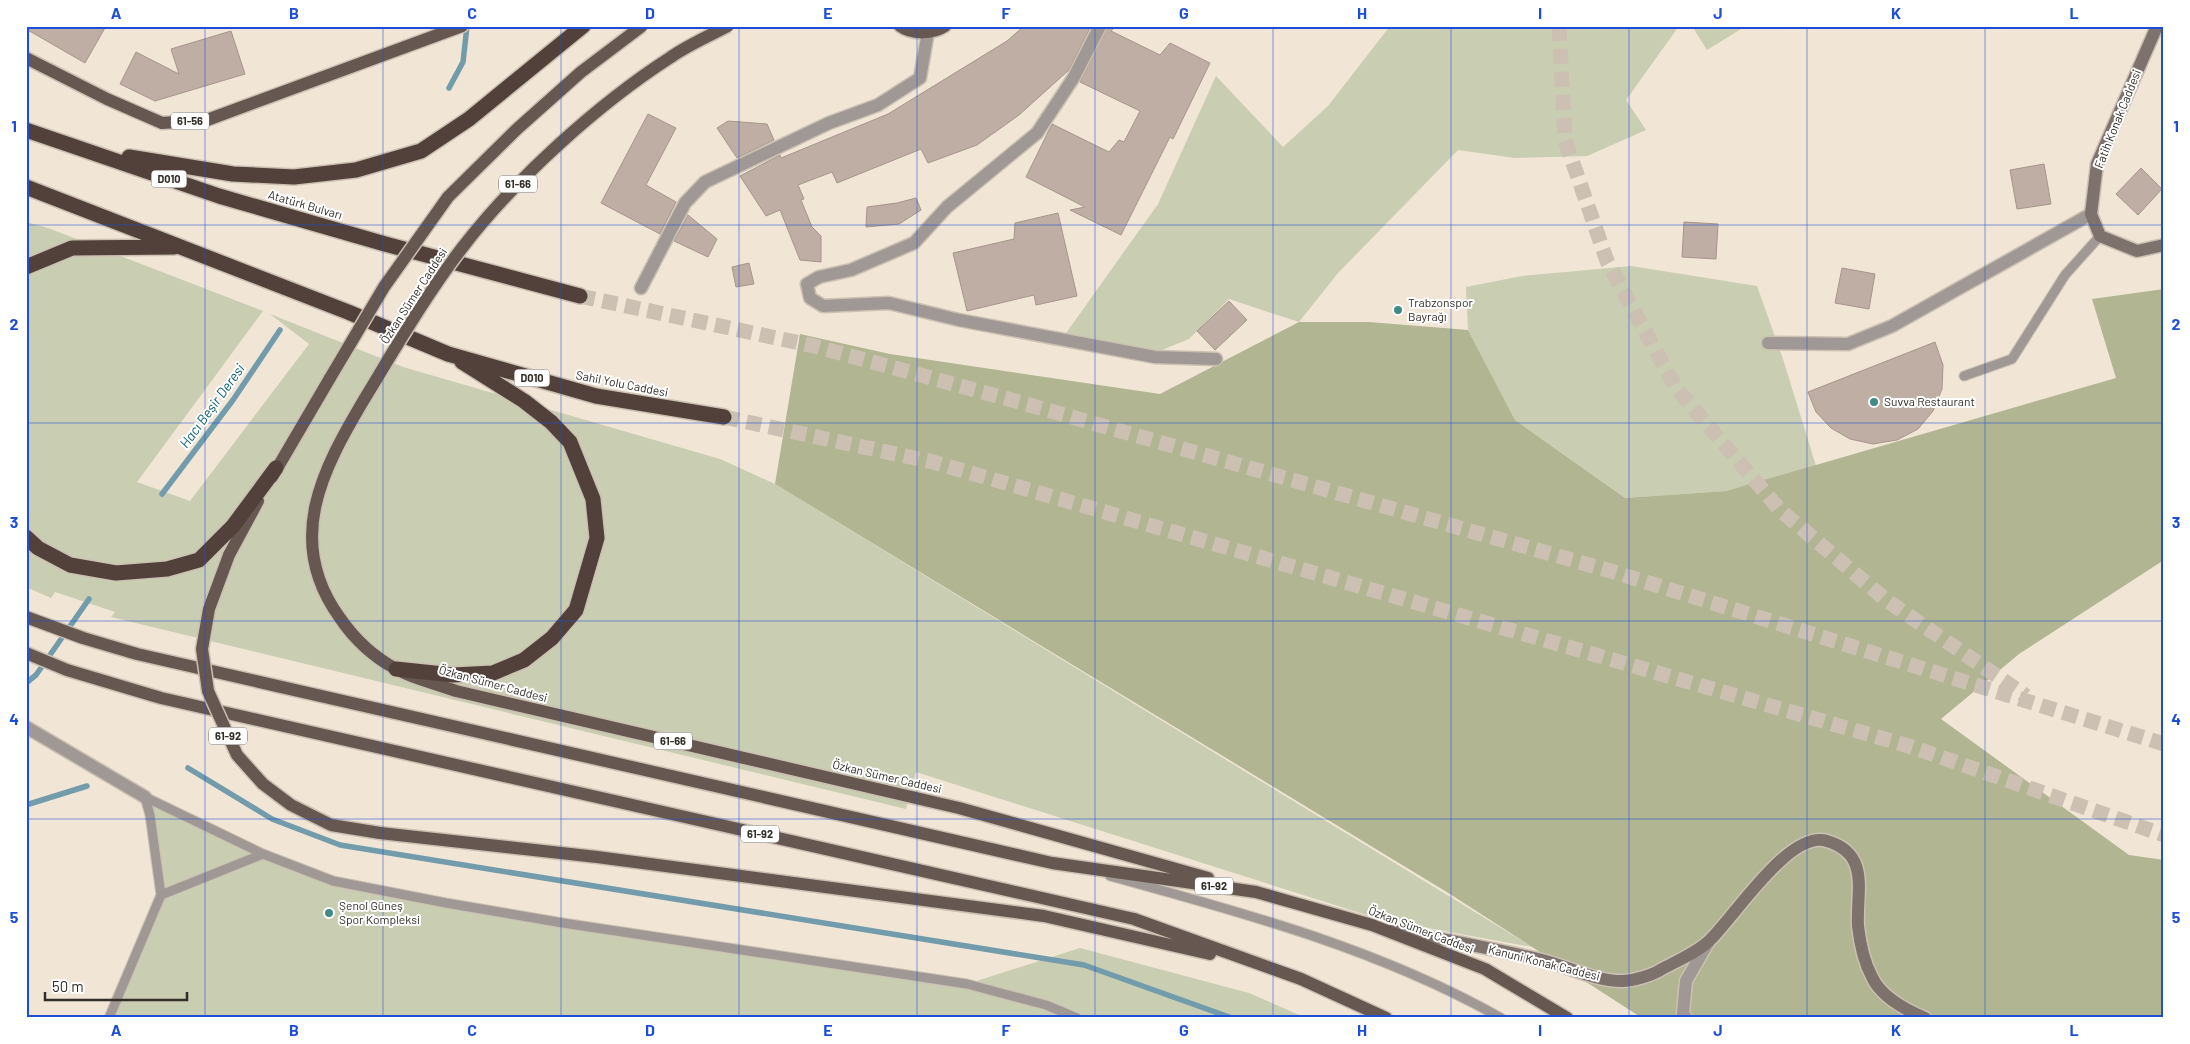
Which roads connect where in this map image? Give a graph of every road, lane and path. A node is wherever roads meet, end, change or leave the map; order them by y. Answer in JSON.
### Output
{"nodes":[{"id":1,"x":462,"y":26,"type":"edge"},
{"id":2,"x":583,"y":26,"type":"edge"},
{"id":3,"x":642,"y":26,"type":"edge"},
{"id":4,"x":728,"y":26,"type":"edge"},
{"id":5,"x":900,"y":26,"type":"edge"},
{"id":6,"x":945,"y":26,"type":"edge"},
{"id":7,"x":1100,"y":26,"type":"edge"},
{"id":8,"x":2157,"y":26,"type":"edge"},
{"id":9,"x":928,"y":32,"type":"junction"},
{"id":10,"x":26,"y":58,"type":"edge"},
{"id":11,"x":26,"y":130,"type":"edge"},
{"id":12,"x":88,"y":151,"type":"junction"},
{"id":13,"x":26,"y":186,"type":"edge"},
{"id":14,"x":26,"y":195,"type":"edge"},
{"id":15,"x":2091,"y":214,"type":"junction"},
{"id":16,"x":100,"y":215,"type":"junction"},
{"id":17,"x":2100,"y":236,"type":"junction"},
{"id":18,"x":2164,"y":245,"type":"edge"},
{"id":19,"x":182,"y":247,"type":"junction"},
{"id":20,"x":26,"y":266,"type":"edge"},
{"id":21,"x":641,"y":288,"type":"dead end"},
{"id":22,"x":580,"y":296,"type":"tunnel mouth"},
{"id":23,"x":1768,"y":343,"type":"dead end"},
{"id":24,"x":448,"y":354,"type":"junction"},
{"id":25,"x":1216,"y":359,"type":"dead end"},
{"id":26,"x":1964,"y":376,"type":"dead end"},
{"id":27,"x":724,"y":417,"type":"tunnel mouth"},
{"id":28,"x":276,"y":468,"type":"junction"},
{"id":29,"x":26,"y":537,"type":"edge"},
{"id":30,"x":26,"y":617,"type":"edge"},
{"id":31,"x":26,"y":653,"type":"edge"},
{"id":32,"x":396,"y":669,"type":"junction"},
{"id":33,"x":26,"y":727,"type":"edge"},
{"id":34,"x":145,"y":797,"type":"junction"},
{"id":35,"x":263,"y":854,"type":"junction"},
{"id":36,"x":1052,"y":862,"type":"junction"},
{"id":37,"x":1256,"y":892,"type":"junction"},
{"id":38,"x":161,"y":894,"type":"junction"},
{"id":39,"x":1372,"y":925,"type":"junction"},
{"id":40,"x":1709,"y":941,"type":"junction"},
{"id":41,"x":1301,"y":979,"type":"junction"},
{"id":42,"x":109,"y":1018,"type":"edge"},
{"id":43,"x":1077,"y":1018,"type":"edge"},
{"id":44,"x":1386,"y":1018,"type":"edge"},
{"id":45,"x":1501,"y":1018,"type":"edge"},
{"id":46,"x":1567,"y":1018,"type":"edge"},
{"id":47,"x":1686,"y":1018,"type":"edge"},
{"id":48,"x":1925,"y":1018,"type":"edge"}],
"edges":[{"from":1,"to":10,"type":"main road","number":"61-56"},
{"from":2,"to":12,"type":"highway"},
{"from":3,"to":28,"type":"main road","bridge":true},
{"from":4,"to":32,"type":"main road","name":"Özkan Sümer Caddesi","number":"61-66","bridge":true},
{"from":5,"to":9,"type":"main road"},
{"from":6,"to":9,"type":"main road"},
{"from":7,"to":25,"type":"street"},
{"from":8,"to":15,"type":"street","name":"Fatih Konak Caddesi"},
{"from":9,"to":21,"type":"street"},
{"from":11,"to":12,"type":"highway","name":"Atatürk Bulvarı","number":"D010"},
{"from":12,"to":22,"type":"highway","name":"Atatürk Bulvarı","number":"D010"},
{"from":13,"to":16,"type":"highway","number":"D010"},
{"from":14,"to":16,"type":"highway"},
{"from":15,"to":17,"type":"street","name":"Fatih Konak Caddesi"},
{"from":15,"to":23,"type":"street"},
{"from":16,"to":19,"type":"highway","number":"D010"},
{"from":17,"to":18,"type":"street"},
{"from":17,"to":26,"type":"lane"},
{"from":19,"to":20,"type":"highway"},
{"from":19,"to":24,"type":"highway","name":"Sahil Yolu Caddesi","number":"D010"},
{"from":24,"to":27,"type":"highway","name":"Sahil Yolu Caddesi","number":"D010"},
{"from":24,"to":32,"type":"highway"},
{"from":28,"to":29,"type":"highway"},
{"from":28,"to":41,"type":"main road","number":"61-92","bridge":true},
{"from":30,"to":36,"type":"main road","name":"Özkan Sümer Caddesi","number":"61-92"},
{"from":31,"to":41,"type":"main road","number":"61-92"},
{"from":32,"to":37,"type":"main road","name":"Özkan Sümer Caddesi","number":"61-66"},
{"from":33,"to":34,"type":"street"},
{"from":34,"to":35,"type":"lane"},
{"from":34,"to":38,"type":"lane"},
{"from":35,"to":38,"type":"lane"},
{"from":35,"to":43,"type":"lane"},
{"from":36,"to":37,"type":"main road","name":"Özkan Sümer Caddesi","number":"61-92"},
{"from":36,"to":45,"type":"lane"},
{"from":37,"to":39,"type":"main road","name":"Özkan Sümer Caddesi","number":"61-92"},
{"from":38,"to":42,"type":"lane"},
{"from":39,"to":40,"type":"street","name":"Kanuni Konak Caddesi"},
{"from":39,"to":46,"type":"main road","name":"Özkan Sümer Caddesi","number":"61-92"},
{"from":40,"to":47,"type":"street"},
{"from":40,"to":48,"type":"street","name":"Kanuni Konak Caddesi"},
{"from":41,"to":44,"type":"main road","number":"61-92"}]}
